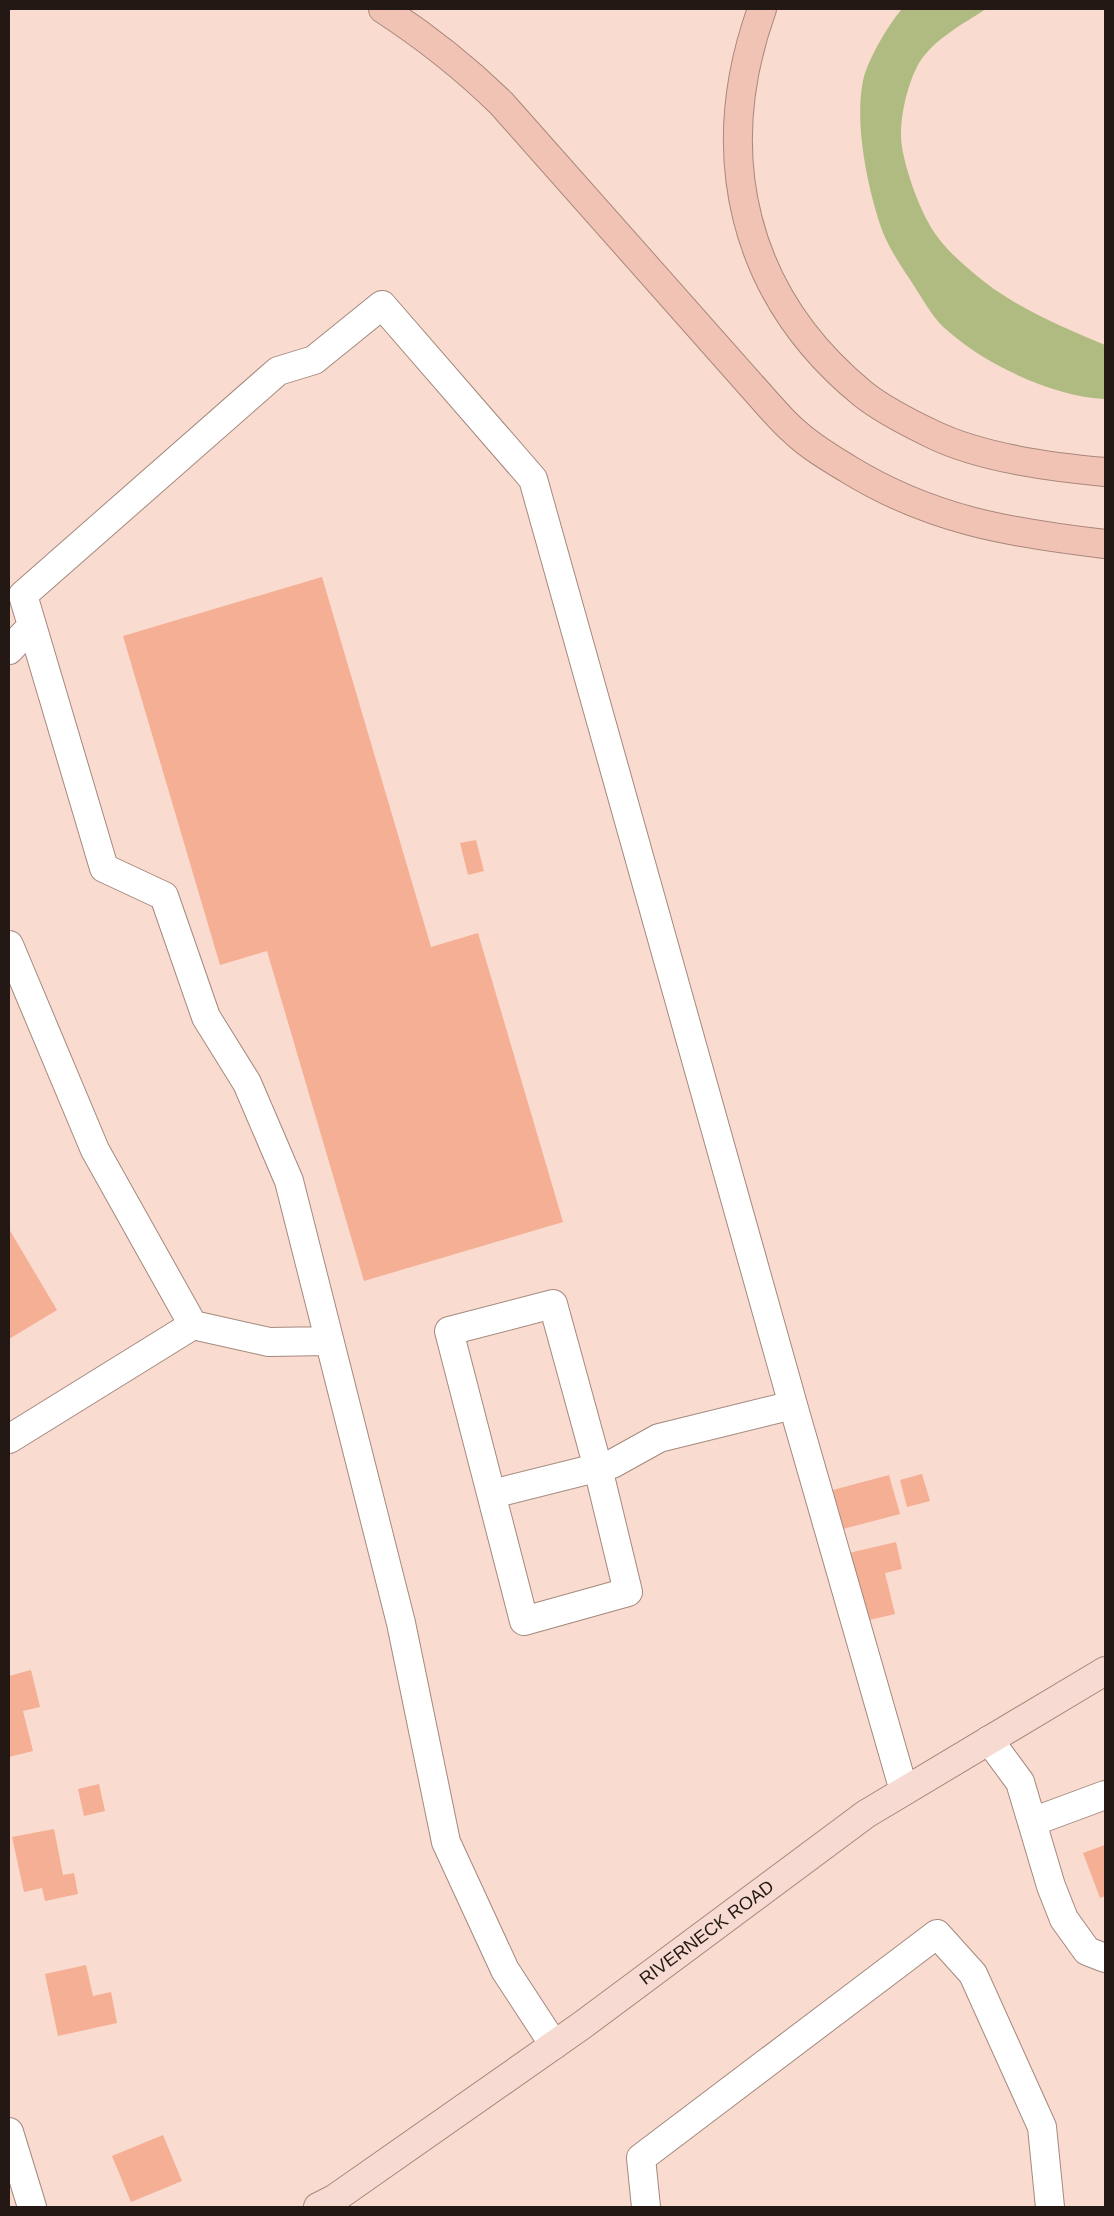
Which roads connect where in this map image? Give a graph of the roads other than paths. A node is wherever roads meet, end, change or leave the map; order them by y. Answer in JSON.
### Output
{"nodes":[{"id":1,"x":383,"y":9,"type":"edge"},
{"id":2,"x":762,"y":9,"type":"edge"},
{"id":3,"x":1105,"y":472,"type":"edge"},
{"id":4,"x":1105,"y":544,"type":"edge"},
{"id":5,"x":32,"y":626,"type":"junction"},
{"id":6,"x":9,"y":650,"type":"edge"},
{"id":7,"x":9,"y":945,"type":"edge"},
{"id":8,"x":192,"y":1325,"type":"junction"},
{"id":9,"x":330,"y":1341,"type":"junction"},
{"id":10,"x":793,"y":1405,"type":"junction"},
{"id":11,"x":9,"y":1439,"type":"edge"},
{"id":12,"x":598,"y":1468,"type":"junction"},
{"id":13,"x":492,"y":1494,"type":"junction"},
{"id":14,"x":1105,"y":1671,"type":"edge"},
{"id":15,"x":989,"y":1740,"type":"junction"},
{"id":16,"x":904,"y":1791,"type":"junction"},
{"id":17,"x":1105,"y":1795,"type":"edge"},
{"id":18,"x":1032,"y":1822,"type":"junction"},
{"id":19,"x":1105,"y":1958,"type":"edge"},
{"id":20,"x":554,"y":2045,"type":"junction"},
{"id":21,"x":9,"y":2132,"type":"edge"},
{"id":22,"x":32,"y":2207,"type":"edge"},
{"id":23,"x":318,"y":2207,"type":"edge"},
{"id":24,"x":646,"y":2207,"type":"edge"},
{"id":25,"x":1050,"y":2207,"type":"edge"}],
"edges":[{"from":1,"to":4,"type":"highway"},
{"from":2,"to":3,"type":"highway"},
{"from":5,"to":6,"type":"street"},
{"from":5,"to":9,"type":"street"},
{"from":5,"to":10,"type":"street"},
{"from":7,"to":8,"type":"street"},
{"from":8,"to":9,"type":"street"},
{"from":8,"to":11,"type":"street"},
{"from":9,"to":20,"type":"street"},
{"from":10,"to":12,"type":"street"},
{"from":10,"to":16,"type":"street"},
{"from":12,"to":13,"type":"street"},
{"from":12,"to":13,"type":"street"},
{"from":12,"to":13,"type":"street"},
{"from":14,"to":15,"type":"main road","name":"RIVERNECK ROAD"},
{"from":15,"to":16,"type":"main road","name":"RIVERNECK ROAD"},
{"from":15,"to":18,"type":"street"},
{"from":16,"to":20,"type":"main road","name":"RIVERNECK ROAD"},
{"from":17,"to":18,"type":"street"},
{"from":18,"to":19,"type":"street"},
{"from":20,"to":23,"type":"main road","name":"RIVERNECK ROAD"},
{"from":21,"to":22,"type":"street"},
{"from":24,"to":25,"type":"street"}]}
